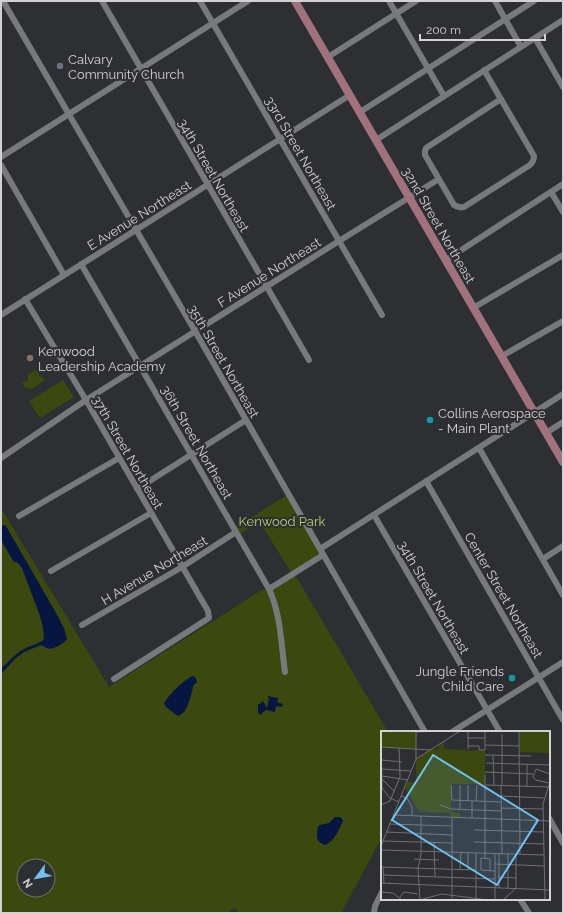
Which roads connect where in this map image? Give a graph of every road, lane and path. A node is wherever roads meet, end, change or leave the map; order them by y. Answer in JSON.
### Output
{"nodes":[{"id":1,"x":3,"y":1,"type":"edge"},
{"id":2,"x":102,"y":1,"type":"edge"},
{"id":3,"x":200,"y":1,"type":"edge"},
{"id":4,"x":248,"y":1,"type":"edge"},
{"id":5,"x":296,"y":1,"type":"edge"},
{"id":6,"x":389,"y":1,"type":"edge"},
{"id":7,"x":416,"y":1,"type":"edge"},
{"id":8,"x":495,"y":1,"type":"edge"},
{"id":9,"x":534,"y":1,"type":"edge"},
{"id":10,"x":396,"y":14,"type":"junction"},
{"id":11,"x":505,"y":19,"type":"junction"},
{"id":12,"x":563,"y":20,"type":"edge"},
{"id":13,"x":213,"y":23,"type":"junction"},
{"id":14,"x":535,"y":38,"type":"junction"},
{"id":15,"x":521,"y":47,"type":"junction"},
{"id":16,"x":328,"y":57,"type":"junction"},
{"id":17,"x":428,"y":68,"type":"junction"},
{"id":18,"x":140,"y":69,"type":"junction"},
{"id":19,"x":484,"y":70,"type":"junction"},
{"id":20,"x":563,"y":87,"type":"edge"},
{"id":21,"x":350,"y":95,"type":"junction"},
{"id":22,"x":444,"y":96,"type":"junction"},
{"id":23,"x":501,"y":99,"type":"junction"},
{"id":24,"x":360,"y":112,"type":"junction"},
{"id":25,"x":69,"y":114,"type":"junction"},
{"id":26,"x":280,"y":139,"type":"junction"},
{"id":27,"x":376,"y":140,"type":"junction"},
{"id":28,"x":1,"y":156,"type":"edge"},
{"id":29,"x":1,"y":165,"type":"edge"},
{"id":30,"x":439,"y":179,"type":"junction"},
{"id":31,"x":207,"y":184,"type":"junction"},
{"id":32,"x":563,"y":184,"type":"edge"},
{"id":33,"x":551,"y":192,"type":"junction"},
{"id":34,"x":410,"y":198,"type":"junction"},
{"id":35,"x":563,"y":212,"type":"edge"},
{"id":36,"x":136,"y":230,"type":"junction"},
{"id":37,"x":339,"y":241,"type":"junction"},
{"id":38,"x":563,"y":255,"type":"edge"},
{"id":39,"x":446,"y":260,"type":"junction"},
{"id":40,"x":82,"y":264,"type":"junction"},
{"id":41,"x":64,"y":275,"type":"junction"},
{"id":42,"x":266,"y":287,"type":"junction"},
{"id":43,"x":25,"y":299,"type":"junction"},
{"id":44,"x":473,"y":308,"type":"junction"},
{"id":45,"x":1,"y":315,"type":"edge"},
{"id":46,"x":382,"y":315,"type":"dead end"},
{"id":47,"x":563,"y":321,"type":"edge"},
{"id":48,"x":195,"y":331,"type":"junction"},
{"id":49,"x":502,"y":356,"type":"junction"},
{"id":50,"x":308,"y":360,"type":"dead end"},
{"id":51,"x":140,"y":366,"type":"junction"},
{"id":52,"x":563,"y":394,"type":"edge"},
{"id":53,"x":86,"y":400,"type":"junction"},
{"id":54,"x":534,"y":412,"type":"junction"},
{"id":55,"x":246,"y":420,"type":"junction"},
{"id":56,"x":563,"y":422,"type":"edge"},
{"id":57,"x":546,"y":433,"type":"junction"},
{"id":58,"x":479,"y":448,"type":"junction"},
{"id":59,"x":191,"y":454,"type":"junction"},
{"id":60,"x":1,"y":458,"type":"edge"},
{"id":61,"x":119,"y":458,"type":"junction"},
{"id":62,"x":563,"y":462,"type":"edge"},
{"id":63,"x":426,"y":481,"type":"junction"},
{"id":64,"x":136,"y":489,"type":"junction"},
{"id":65,"x":151,"y":513,"type":"junction"},
{"id":66,"x":374,"y":515,"type":"junction"},
{"id":67,"x":19,"y":516,"type":"dead end"},
{"id":68,"x":236,"y":532,"type":"junction"},
{"id":69,"x":563,"y":546,"type":"edge"},
{"id":70,"x":322,"y":552,"type":"junction"},
{"id":71,"x":543,"y":559,"type":"junction"},
{"id":72,"x":182,"y":567,"type":"junction"},
{"id":73,"x":51,"y":571,"type":"dead end"},
{"id":74,"x":269,"y":589,"type":"junction"},
{"id":75,"x":563,"y":595,"type":"edge"},
{"id":76,"x":82,"y":625,"type":"dead end"},
{"id":77,"x":563,"y":662,"type":"edge"},
{"id":78,"x":285,"y":672,"type":"dead end"},
{"id":79,"x":538,"y":678,"type":"junction"},
{"id":80,"x":114,"y":680,"type":"dead end"},
{"id":81,"x":487,"y":710,"type":"junction"},
{"id":82,"x":563,"y":720,"type":"edge"},
{"id":83,"x":424,"y":731,"type":"edge"},
{"id":84,"x":454,"y":731,"type":"edge"},
{"id":85,"x":499,"y":731,"type":"edge"},
{"id":86,"x":550,"y":820,"type":"edge"},
{"id":87,"x":563,"y":843,"type":"edge"},
{"id":88,"x":381,"y":894,"type":"edge"},
{"id":89,"x":521,"y":900,"type":"edge"},
{"id":90,"x":374,"y":913,"type":"edge"},
{"id":91,"x":528,"y":913,"type":"edge"}],
"edges":[{"from":1,"to":25,"type":"street","name":"35th Street Northeast"},
{"from":2,"to":18,"type":"street","name":"34th Street Northeast"},
{"from":3,"to":13,"type":"street","name":"33rd Street Northeast"},
{"from":4,"to":13,"type":"street"},
{"from":5,"to":16,"type":"main road","name":"32nd Street Northeast"},
{"from":6,"to":10,"type":"street"},
{"from":7,"to":10,"type":"street"},
{"from":8,"to":11,"type":"street"},
{"from":9,"to":11,"type":"street"},
{"from":10,"to":16,"type":"street"},
{"from":10,"to":17,"type":"street"},
{"from":11,"to":15,"type":"street"},
{"from":11,"to":17,"type":"street"},
{"from":12,"to":14,"type":"street"},
{"from":13,"to":18,"type":"street"},
{"from":13,"to":26,"type":"street","name":"33rd Street Northeast"},
{"from":14,"to":15,"type":"street"},
{"from":14,"to":20,"type":"street"},
{"from":15,"to":19,"type":"street"},
{"from":16,"to":21,"type":"main road","name":"32nd Street Northeast"},
{"from":17,"to":22,"type":"street"},
{"from":17,"to":24,"type":"street"},
{"from":18,"to":25,"type":"street"},
{"from":18,"to":31,"type":"street","name":"34th Street Northeast"},
{"from":19,"to":22,"type":"street"},
{"from":19,"to":23,"type":"street"},
{"from":21,"to":24,"type":"main road","name":"32nd Street Northeast"},
{"from":21,"to":26,"type":"street","name":"E Avenue Northeast"},
{"from":22,"to":27,"type":"street"},
{"from":23,"to":30,"type":"street"},
{"from":23,"to":30,"type":"street"},
{"from":24,"to":27,"type":"main road","name":"32nd Street Northeast"},
{"from":25,"to":28,"type":"street"},
{"from":25,"to":36,"type":"street","name":"35th Street Northeast"},
{"from":26,"to":31,"type":"street","name":"E Avenue Northeast"},
{"from":26,"to":37,"type":"street","name":"33rd Street Northeast"},
{"from":27,"to":34,"type":"main road","name":"32nd Street Northeast"},
{"from":29,"to":41,"type":"street"},
{"from":30,"to":34,"type":"street","name":"F Avenue Northeast"},
{"from":31,"to":36,"type":"street","name":"E Avenue Northeast"},
{"from":31,"to":42,"type":"street","name":"34th Street Northeast"},
{"from":32,"to":33,"type":"street"},
{"from":33,"to":35,"type":"street"},
{"from":33,"to":39,"type":"street"},
{"from":34,"to":37,"type":"street","name":"F Avenue Northeast"},
{"from":34,"to":39,"type":"main road","name":"32nd Street Northeast"},
{"from":36,"to":40,"type":"street","name":"E Avenue Northeast"},
{"from":36,"to":48,"type":"street","name":"35th Street Northeast"},
{"from":37,"to":42,"type":"street","name":"F Avenue Northeast"},
{"from":37,"to":46,"type":"street","name":"33rd Street Northeast"},
{"from":38,"to":44,"type":"street"},
{"from":39,"to":44,"type":"main road","name":"32nd Street Northeast"},
{"from":40,"to":41,"type":"street","name":"E Avenue Northeast"},
{"from":40,"to":51,"type":"street","name":"36th Street Northeast"},
{"from":41,"to":43,"type":"street","name":"E Avenue Northeast"},
{"from":42,"to":48,"type":"street","name":"F Avenue Northeast"},
{"from":42,"to":50,"type":"street","name":"34th Street Northeast"},
{"from":43,"to":45,"type":"street","name":"E Avenue Northeast"},
{"from":43,"to":53,"type":"street","name":"37th Street Northeast"},
{"from":44,"to":49,"type":"main road","name":"32nd Street Northeast"},
{"from":47,"to":49,"type":"street"},
{"from":48,"to":51,"type":"street","name":"F Avenue Northeast"},
{"from":48,"to":55,"type":"street","name":"35th Street Northeast"},
{"from":49,"to":54,"type":"main road","name":"32nd Street Northeast"},
{"from":51,"to":53,"type":"street","name":"F Avenue Northeast"},
{"from":51,"to":59,"type":"street","name":"36th Street Northeast"},
{"from":52,"to":54,"type":"street"},
{"from":53,"to":60,"type":"street","name":"F Avenue Northeast"},
{"from":53,"to":61,"type":"street","name":"37th Street Northeast"},
{"from":54,"to":57,"type":"main road","name":"32nd Street Northeast"},
{"from":54,"to":58,"type":"street"},
{"from":55,"to":59,"type":"street"},
{"from":55,"to":70,"type":"street","name":"35th Street Northeast"},
{"from":56,"to":57,"type":"street"},
{"from":57,"to":62,"type":"main road","name":"32nd Street Northeast"},
{"from":58,"to":63,"type":"street"},
{"from":58,"to":71,"type":"street"},
{"from":59,"to":64,"type":"street"},
{"from":59,"to":68,"type":"street","name":"36th Street Northeast"},
{"from":61,"to":64,"type":"street","name":"37th Street Northeast"},
{"from":61,"to":67,"type":"street"},
{"from":63,"to":66,"type":"street"},
{"from":63,"to":79,"type":"street","name":"Center Street Northeast"},
{"from":64,"to":65,"type":"street","name":"37th Street Northeast"},
{"from":65,"to":72,"type":"street","name":"37th Street Northeast"},
{"from":65,"to":73,"type":"street"},
{"from":66,"to":70,"type":"street"},
{"from":66,"to":81,"type":"street","name":"34th Street Northeast"},
{"from":68,"to":72,"type":"street","name":"H Avenue Northeast"},
{"from":68,"to":74,"type":"street","name":"36th Street Northeast"},
{"from":69,"to":71,"type":"street"},
{"from":70,"to":74,"type":"street"},
{"from":70,"to":83,"type":"street","name":"35th Street Northeast"},
{"from":71,"to":75,"type":"street"},
{"from":72,"to":76,"type":"street","name":"H Avenue Northeast"},
{"from":72,"to":80,"type":"street","name":"37th Street Northeast"},
{"from":74,"to":78,"type":"street","name":"36th Street Northeast"},
{"from":77,"to":79,"type":"street"},
{"from":79,"to":81,"type":"street"},
{"from":79,"to":82,"type":"street","name":"Center Street Northeast"},
{"from":81,"to":84,"type":"street"},
{"from":81,"to":85,"type":"street","name":"34th Street Northeast"},
{"from":86,"to":87,"type":"street"},
{"from":88,"to":90,"type":"street"},
{"from":89,"to":91,"type":"street"}]}
